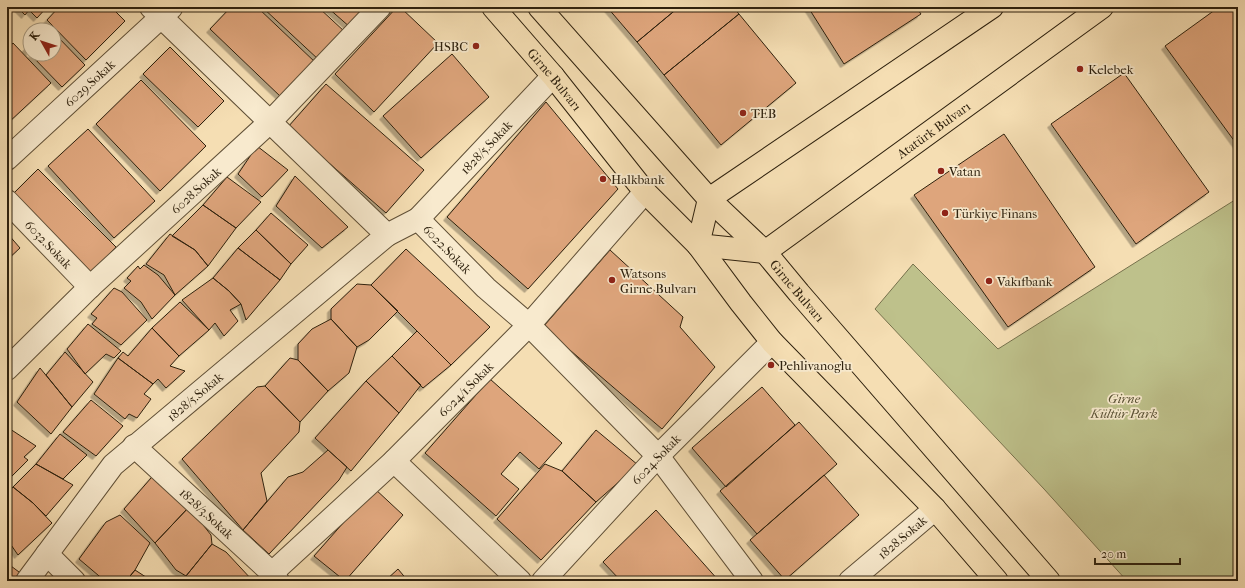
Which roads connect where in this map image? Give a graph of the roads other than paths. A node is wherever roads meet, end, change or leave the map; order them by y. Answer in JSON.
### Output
{"nodes":[{"id":1,"x":380,"y":7,"type":"edge"},
{"id":2,"x":493,"y":7,"type":"edge"},
{"id":3,"x":539,"y":7,"type":"edge"},
{"id":4,"x":992,"y":7,"type":"edge"},
{"id":5,"x":1102,"y":7,"type":"edge"},
{"id":6,"x":161,"y":10,"type":"edge"},
{"id":7,"x":553,"y":76,"type":"junction"},
{"id":8,"x":270,"y":122,"type":"junction"},
{"id":9,"x":7,"y":159,"type":"edge"},
{"id":10,"x":645,"y":192,"type":"junction"},
{"id":11,"x":710,"y":199,"type":"junction"},
{"id":12,"x":7,"y":201,"type":"edge"},
{"id":13,"x":418,"y":219,"type":"junction"},
{"id":14,"x":387,"y":235,"type":"junction"},
{"id":15,"x":698,"y":245,"type":"junction"},
{"id":16,"x":765,"y":252,"type":"junction"},
{"id":17,"x":90,"y":288,"type":"junction"},
{"id":18,"x":529,"y":325,"type":"junction"},
{"id":19,"x":772,"y":342,"type":"junction"},
{"id":20,"x":7,"y":369,"type":"edge"},
{"id":21,"x":134,"y":446,"type":"junction"},
{"id":22,"x":658,"y":456,"type":"junction"},
{"id":23,"x":394,"y":461,"type":"junction"},
{"id":24,"x":935,"y":509,"type":"junction"},
{"id":25,"x":47,"y":554,"type":"junction"},
{"id":26,"x":275,"y":577,"type":"edge"},
{"id":27,"x":27,"y":581,"type":"edge"},
{"id":28,"x":74,"y":581,"type":"edge"},
{"id":29,"x":520,"y":581,"type":"edge"},
{"id":30,"x":544,"y":581,"type":"edge"},
{"id":31,"x":752,"y":581,"type":"edge"},
{"id":32,"x":850,"y":581,"type":"edge"},
{"id":33,"x":997,"y":581,"type":"edge"},
{"id":34,"x":1049,"y":581,"type":"edge"}],
"edges":[{"from":1,"to":8,"type":"street","name":"6028.Sokak"},
{"from":2,"to":7,"type":"main road","name":"Girne Bulvarı"},
{"from":3,"to":11,"type":"main road","name":"Girne Bulvarı"},
{"from":4,"to":11,"type":"main road"},
{"from":5,"to":16,"type":"main road","name":"Atatürk Bulvarı"},
{"from":6,"to":8,"type":"street"},
{"from":6,"to":9,"type":"street","name":"6029.Sokak"},
{"from":7,"to":10,"type":"main road","name":"Girne Bulvarı"},
{"from":7,"to":13,"type":"street","name":"1828/5.Sokak"},
{"from":8,"to":14,"type":"street"},
{"from":8,"to":17,"type":"street","name":"6028.Sokak"},
{"from":10,"to":15,"type":"main road","name":"Girne Bulvarı"},
{"from":10,"to":18,"type":"street","name":"6024/1.Sokak"},
{"from":11,"to":15,"type":"main road"},
{"from":11,"to":16,"type":"main road","name":"Girne Bulvarı"},
{"from":12,"to":17,"type":"street","name":"6032.Sokak"},
{"from":13,"to":14,"type":"street","name":"6022.Sokak"},
{"from":13,"to":18,"type":"street","name":"6022.Sokak"},
{"from":14,"to":21,"type":"street","name":"1828/5.Sokak"},
{"from":15,"to":16,"type":"main road"},
{"from":15,"to":19,"type":"main road","name":"Girne Bulvarı"},
{"from":16,"to":34,"type":"main road","name":"Girne Bulvarı"},
{"from":17,"to":20,"type":"street","name":"6028.Sokak"},
{"from":18,"to":22,"type":"street","name":"6022.Sokak"},
{"from":18,"to":23,"type":"street","name":"6024/1.Sokak"},
{"from":19,"to":22,"type":"street","name":"6024.Sokak"},
{"from":19,"to":24,"type":"main road","name":"Girne Bulvarı"},
{"from":21,"to":25,"type":"street","name":"1828/5.Sokak"},
{"from":21,"to":26,"type":"street","name":"1828/3.Sokak"},
{"from":22,"to":30,"type":"street","name":"6024.Sokak"},
{"from":22,"to":31,"type":"street","name":"6022.Sokak"},
{"from":23,"to":26,"type":"street","name":"6024/1.Sokak"},
{"from":23,"to":29,"type":"street"},
{"from":24,"to":32,"type":"street","name":"1828.Sokak"},
{"from":24,"to":33,"type":"main road","name":"Girne Bulvarı"},
{"from":25,"to":27,"type":"street","name":"1828/5.Sokak"},
{"from":25,"to":28,"type":"street"}]}
